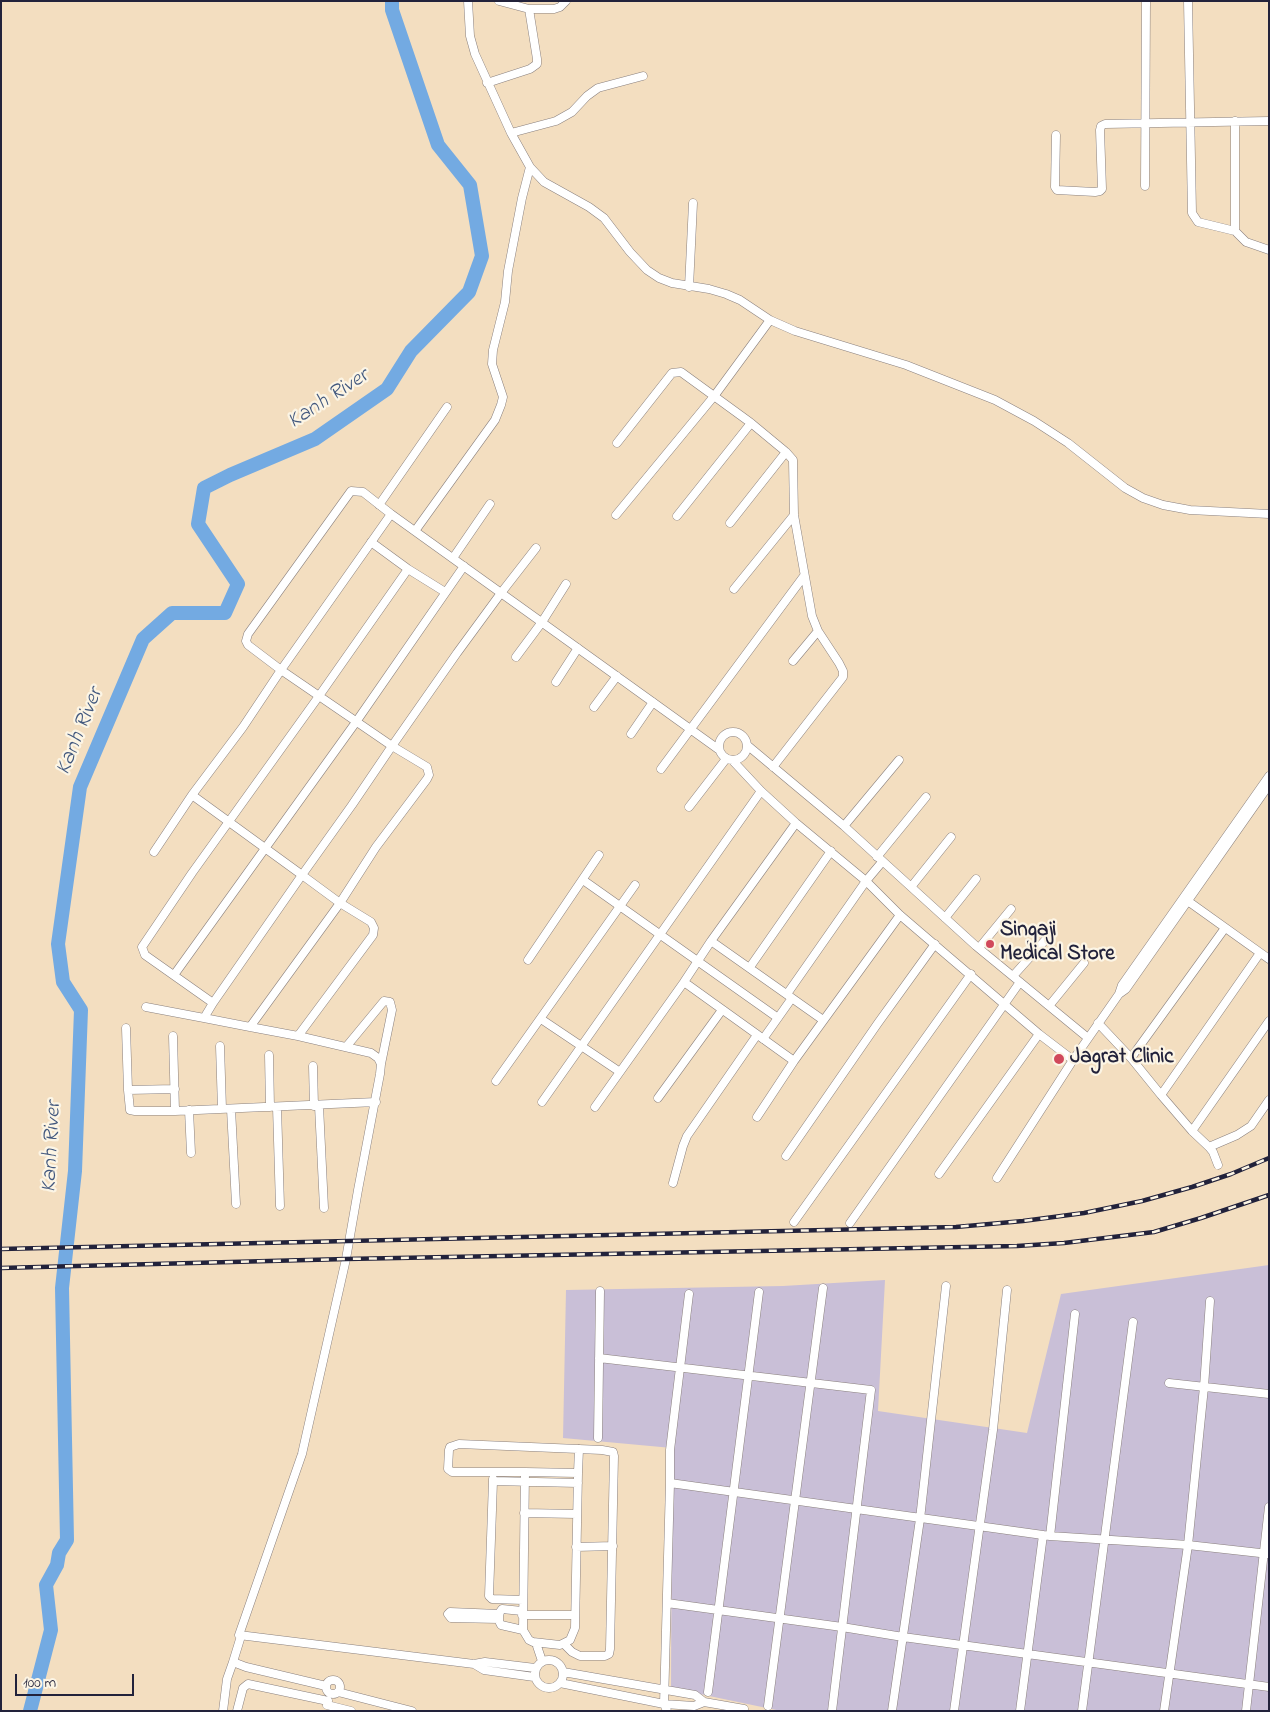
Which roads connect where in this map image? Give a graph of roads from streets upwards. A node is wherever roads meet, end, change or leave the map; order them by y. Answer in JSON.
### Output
{"nodes":[{"id":1,"x":468,"y":1,"type":"edge"},
{"id":2,"x":499,"y":1,"type":"edge"},
{"id":3,"x":566,"y":1,"type":"edge"},
{"id":4,"x":1146,"y":1,"type":"edge"},
{"id":5,"x":1188,"y":1,"type":"edge"},
{"id":6,"x":529,"y":9,"type":"junction"},
{"id":7,"x":643,"y":76,"type":"dead end"},
{"id":8,"x":487,"y":83,"type":"junction"},
{"id":9,"x":1235,"y":121,"type":"junction"},
{"id":10,"x":1269,"y":121,"type":"edge"},
{"id":11,"x":1190,"y":122,"type":"junction"},
{"id":12,"x":1146,"y":123,"type":"junction"},
{"id":13,"x":511,"y":133,"type":"junction"},
{"id":14,"x":1056,"y":135,"type":"dead end"},
{"id":15,"x":530,"y":167,"type":"junction"},
{"id":16,"x":1145,"y":186,"type":"dead end"},
{"id":17,"x":693,"y":203,"type":"dead end"},
{"id":18,"x":1235,"y":231,"type":"junction"},
{"id":19,"x":1269,"y":250,"type":"edge"},
{"id":20,"x":689,"y":287,"type":"junction"},
{"id":21,"x":770,"y":320,"type":"junction"},
{"id":22,"x":715,"y":395,"type":"junction"},
{"id":23,"x":447,"y":407,"type":"dead end"},
{"id":24,"x":751,"y":423,"type":"junction"},
{"id":25,"x":617,"y":442,"type":"dead end"},
{"id":26,"x":786,"y":452,"type":"junction"},
{"id":27,"x":490,"y":504,"type":"dead end"},
{"id":28,"x":378,"y":505,"type":"junction"},
{"id":29,"x":391,"y":514,"type":"junction"},
{"id":30,"x":1269,"y":514,"type":"edge"},
{"id":31,"x":616,"y":515,"type":"dead end"},
{"id":32,"x":794,"y":515,"type":"junction"},
{"id":33,"x":678,"y":516,"type":"dead end"},
{"id":34,"x":730,"y":523,"type":"dead end"},
{"id":35,"x":415,"y":531,"type":"junction"},
{"id":36,"x":371,"y":542,"type":"junction"},
{"id":37,"x":536,"y":548,"type":"dead end"},
{"id":38,"x":453,"y":558,"type":"junction"},
{"id":39,"x":464,"y":566,"type":"junction"},
{"id":40,"x":408,"y":568,"type":"junction"},
{"id":41,"x":804,"y":576,"type":"junction"},
{"id":42,"x":566,"y":584,"type":"dead end"},
{"id":43,"x":734,"y":589,"type":"dead end"},
{"id":44,"x":445,"y":592,"type":"junction"},
{"id":45,"x":501,"y":593,"type":"junction"},
{"id":46,"x":542,"y":622,"type":"junction"},
{"id":47,"x":818,"y":631,"type":"junction"},
{"id":48,"x":578,"y":648,"type":"junction"},
{"id":49,"x":516,"y":657,"type":"dead end"},
{"id":50,"x":793,"y":661,"type":"dead end"},
{"id":51,"x":281,"y":670,"type":"junction"},
{"id":52,"x":617,"y":676,"type":"junction"},
{"id":53,"x":556,"y":682,"type":"dead end"},
{"id":54,"x":319,"y":696,"type":"junction"},
{"id":55,"x":653,"y":702,"type":"junction"},
{"id":56,"x":594,"y":707,"type":"dead end"},
{"id":57,"x":356,"y":722,"type":"junction"},
{"id":58,"x":691,"y":728,"type":"junction"},
{"id":59,"x":631,"y":734,"type":"dead end"},
{"id":60,"x":747,"y":745,"type":"junction"},
{"id":61,"x":392,"y":746,"type":"junction"},
{"id":62,"x":718,"y":749,"type":"junction"},
{"id":63,"x":730,"y":760,"type":"junction"},
{"id":64,"x":899,"y":760,"type":"dead end"},
{"id":65,"x":773,"y":767,"type":"junction"},
{"id":66,"x":661,"y":769,"type":"dead end"},
{"id":67,"x":1269,"y":776,"type":"edge"},
{"id":68,"x":1269,"y":785,"type":"edge"},
{"id":69,"x":761,"y":791,"type":"junction"},
{"id":70,"x":192,"y":795,"type":"junction"},
{"id":71,"x":926,"y":797,"type":"dead end"},
{"id":72,"x":689,"y":808,"type":"dead end"},
{"id":73,"x":230,"y":822,"type":"junction"},
{"id":74,"x":796,"y":823,"type":"junction"},
{"id":75,"x":844,"y":826,"type":"junction"},
{"id":76,"x":951,"y":837,"type":"dead end"},
{"id":77,"x":265,"y":847,"type":"junction"},
{"id":78,"x":831,"y":851,"type":"junction"},
{"id":79,"x":154,"y":852,"type":"dead end"},
{"id":80,"x":599,"y":854,"type":"dead end"},
{"id":81,"x":880,"y":859,"type":"junction"},
{"id":82,"x":302,"y":875,"type":"junction"},
{"id":83,"x":976,"y":878,"type":"dead end"},
{"id":84,"x":583,"y":880,"type":"junction"},
{"id":85,"x":866,"y":881,"type":"junction"},
{"id":86,"x":635,"y":885,"type":"dead end"},
{"id":87,"x":911,"y":887,"type":"junction"},
{"id":88,"x":1186,"y":899,"type":"junction"},
{"id":89,"x":340,"y":904,"type":"junction"},
{"id":90,"x":620,"y":907,"type":"junction"},
{"id":91,"x":1011,"y":909,"type":"dead end"},
{"id":92,"x":900,"y":914,"type":"junction"},
{"id":93,"x":945,"y":918,"type":"junction"},
{"id":94,"x":1225,"y":928,"type":"junction"},
{"id":95,"x":660,"y":934,"type":"junction"},
{"id":96,"x":1048,"y":936,"type":"dead end"},
{"id":97,"x":711,"y":941,"type":"junction"},
{"id":98,"x":935,"y":944,"type":"junction"},
{"id":99,"x":979,"y":948,"type":"junction"},
{"id":100,"x":1260,"y":953,"type":"junction"},
{"id":101,"x":528,"y":960,"type":"dead end"},
{"id":102,"x":1269,"y":960,"type":"edge"},
{"id":103,"x":697,"y":961,"type":"junction"},
{"id":104,"x":1084,"y":963,"type":"dead end"},
{"id":105,"x":750,"y":967,"type":"junction"},
{"id":106,"x":971,"y":974,"type":"junction"},
{"id":107,"x":174,"y":975,"type":"junction"},
{"id":108,"x":1016,"y":979,"type":"junction"},
{"id":109,"x":684,"y":982,"type":"junction"},
{"id":110,"x":789,"y":996,"type":"junction"},
{"id":111,"x":213,"y":1003,"type":"junction"},
{"id":112,"x":1004,"y":1004,"type":"junction"},
{"id":113,"x":1049,"y":1006,"type":"junction"},
{"id":114,"x":146,"y":1007,"type":"dead end"},
{"id":115,"x":722,"y":1010,"type":"junction"},
{"id":116,"x":204,"y":1018,"type":"junction"},
{"id":117,"x":778,"y":1018,"type":"junction"},
{"id":118,"x":541,"y":1020,"type":"junction"},
{"id":119,"x":823,"y":1020,"type":"junction"},
{"id":120,"x":1269,"y":1021,"type":"edge"},
{"id":121,"x":1098,"y":1023,"type":"junction"},
{"id":122,"x":250,"y":1027,"type":"junction"},
{"id":123,"x":126,"y":1028,"type":"dead end"},
{"id":124,"x":1039,"y":1034,"type":"junction"},
{"id":125,"x":173,"y":1036,"type":"dead end"},
{"id":126,"x":298,"y":1036,"type":"junction"},
{"id":127,"x":760,"y":1037,"type":"junction"},
{"id":128,"x":1088,"y":1038,"type":"junction"},
{"id":129,"x":220,"y":1046,"type":"dead end"},
{"id":130,"x":582,"y":1046,"type":"junction"},
{"id":131,"x":346,"y":1047,"type":"junction"},
{"id":132,"x":269,"y":1055,"type":"dead end"},
{"id":133,"x":1131,"y":1058,"type":"junction"},
{"id":134,"x":1073,"y":1060,"type":"junction"},
{"id":135,"x":794,"y":1061,"type":"junction"},
{"id":136,"x":381,"y":1064,"type":"junction"},
{"id":137,"x":313,"y":1066,"type":"dead end"},
{"id":138,"x":620,"y":1072,"type":"junction"},
{"id":139,"x":496,"y":1081,"type":"dead end"},
{"id":140,"x":175,"y":1089,"type":"junction"},
{"id":141,"x":128,"y":1090,"type":"junction"},
{"id":142,"x":1160,"y":1095,"type":"junction"},
{"id":143,"x":658,"y":1098,"type":"dead end"},
{"id":144,"x":1269,"y":1100,"type":"edge"},
{"id":145,"x":376,"y":1102,"type":"junction"},
{"id":146,"x":542,"y":1102,"type":"dead end"},
{"id":147,"x":316,"y":1106,"type":"junction"},
{"id":148,"x":274,"y":1107,"type":"junction"},
{"id":149,"x":595,"y":1107,"type":"dead end"},
{"id":150,"x":222,"y":1109,"type":"junction"},
{"id":151,"x":231,"y":1109,"type":"junction"},
{"id":152,"x":189,"y":1110,"type":"junction"},
{"id":153,"x":175,"y":1111,"type":"junction"},
{"id":154,"x":757,"y":1117,"type":"dead end"},
{"id":155,"x":1192,"y":1130,"type":"junction"},
{"id":156,"x":1209,"y":1147,"type":"junction"},
{"id":157,"x":191,"y":1153,"type":"dead end"},
{"id":158,"x":786,"y":1156,"type":"dead end"},
{"id":159,"x":1218,"y":1165,"type":"dead end"},
{"id":160,"x":939,"y":1174,"type":"dead end"},
{"id":161,"x":996,"y":1178,"type":"dead end"},
{"id":162,"x":673,"y":1183,"type":"dead end"},
{"id":163,"x":236,"y":1204,"type":"dead end"},
{"id":164,"x":280,"y":1206,"type":"dead end"},
{"id":165,"x":324,"y":1208,"type":"dead end"},
{"id":166,"x":794,"y":1222,"type":"dead end"},
{"id":167,"x":850,"y":1223,"type":"dead end"},
{"id":168,"x":946,"y":1286,"type":"dead end"},
{"id":169,"x":823,"y":1288,"type":"dead end"},
{"id":170,"x":1007,"y":1290,"type":"dead end"},
{"id":171,"x":600,"y":1291,"type":"dead end"},
{"id":172,"x":759,"y":1292,"type":"dead end"},
{"id":173,"x":689,"y":1294,"type":"dead end"},
{"id":174,"x":1210,"y":1301,"type":"dead end"},
{"id":175,"x":1075,"y":1314,"type":"dead end"},
{"id":176,"x":1132,"y":1322,"type":"dead end"},
{"id":177,"x":599,"y":1358,"type":"junction"},
{"id":178,"x":680,"y":1368,"type":"junction"},
{"id":179,"x":749,"y":1376,"type":"junction"},
{"id":180,"x":810,"y":1383,"type":"junction"},
{"id":181,"x":1169,"y":1383,"type":"dead end"},
{"id":182,"x":1204,"y":1387,"type":"junction"},
{"id":183,"x":1269,"y":1394,"type":"edge"},
{"id":184,"x":598,"y":1438,"type":"dead end"},
{"id":185,"x":579,"y":1449,"type":"junction"},
{"id":186,"x":494,"y":1472,"type":"junction"},
{"id":187,"x":525,"y":1472,"type":"junction"},
{"id":188,"x":578,"y":1473,"type":"junction"},
{"id":189,"x":493,"y":1481,"type":"junction"},
{"id":190,"x":525,"y":1482,"type":"junction"},
{"id":191,"x":578,"y":1483,"type":"junction"},
{"id":192,"x":670,"y":1483,"type":"junction"},
{"id":193,"x":734,"y":1492,"type":"junction"},
{"id":194,"x":795,"y":1500,"type":"junction"},
{"id":195,"x":1269,"y":1507,"type":"edge"},
{"id":196,"x":857,"y":1508,"type":"junction"},
{"id":197,"x":524,"y":1513,"type":"junction"},
{"id":198,"x":577,"y":1514,"type":"junction"},
{"id":199,"x":920,"y":1519,"type":"junction"},
{"id":200,"x":980,"y":1527,"type":"junction"},
{"id":201,"x":1046,"y":1536,"type":"junction"},
{"id":202,"x":1105,"y":1541,"type":"junction"},
{"id":203,"x":1188,"y":1545,"type":"junction"},
{"id":204,"x":576,"y":1546,"type":"junction"},
{"id":205,"x":612,"y":1546,"type":"junction"},
{"id":206,"x":1266,"y":1554,"type":"edge"},
{"id":207,"x":523,"y":1600,"type":"junction"},
{"id":208,"x":667,"y":1602,"type":"junction"},
{"id":209,"x":719,"y":1610,"type":"junction"},
{"id":210,"x":522,"y":1613,"type":"junction"},
{"id":211,"x":575,"y":1615,"type":"junction"},
{"id":212,"x":467,"y":1616,"type":"dead end"},
{"id":213,"x":499,"y":1617,"type":"junction"},
{"id":214,"x":780,"y":1618,"type":"junction"},
{"id":215,"x":842,"y":1626,"type":"junction"},
{"id":216,"x":523,"y":1630,"type":"junction"},
{"id":217,"x":240,"y":1636,"type":"junction"},
{"id":218,"x":903,"y":1637,"type":"junction"},
{"id":219,"x":536,"y":1643,"type":"junction"},
{"id":220,"x":562,"y":1645,"type":"junction"},
{"id":221,"x":963,"y":1645,"type":"junction"},
{"id":222,"x":1027,"y":1654,"type":"junction"},
{"id":223,"x":554,"y":1661,"type":"junction"},
{"id":224,"x":233,"y":1662,"type":"junction"},
{"id":225,"x":542,"y":1662,"type":"junction"},
{"id":226,"x":1088,"y":1662,"type":"junction"},
{"id":227,"x":474,"y":1664,"type":"junction"},
{"id":228,"x":535,"y":1668,"type":"junction"},
{"id":229,"x":563,"y":1672,"type":"junction"},
{"id":230,"x":1170,"y":1674,"type":"junction"},
{"id":231,"x":534,"y":1677,"type":"junction"},
{"id":232,"x":560,"y":1683,"type":"junction"},
{"id":233,"x":1249,"y":1684,"type":"junction"},
{"id":234,"x":1269,"y":1687,"type":"edge"},
{"id":235,"x":665,"y":1689,"type":"junction"},
{"id":236,"x":338,"y":1692,"type":"junction"},
{"id":237,"x":708,"y":1692,"type":"dead end"},
{"id":238,"x":327,"y":1699,"type":"edge"},
{"id":239,"x":704,"y":1702,"type":"junction"},
{"id":240,"x":768,"y":1706,"type":"dead end"},
{"id":241,"x":666,"y":1707,"type":"edge"},
{"id":242,"x":744,"y":1709,"type":"dead end"},
{"id":243,"x":347,"y":1710,"type":"edge"},
{"id":244,"x":223,"y":1711,"type":"edge"},
{"id":245,"x":237,"y":1711,"type":"edge"},
{"id":246,"x":412,"y":1711,"type":"edge"},
{"id":247,"x":832,"y":1711,"type":"edge"},
{"id":248,"x":892,"y":1711,"type":"edge"},
{"id":249,"x":954,"y":1711,"type":"edge"},
{"id":250,"x":1020,"y":1711,"type":"edge"},
{"id":251,"x":1082,"y":1711,"type":"edge"},
{"id":252,"x":1164,"y":1711,"type":"edge"},
{"id":253,"x":1246,"y":1711,"type":"edge"}],
"edges":[{"from":1,"to":8,"type":"street"},
{"from":2,"to":6,"type":"street"},
{"from":3,"to":6,"type":"street"},
{"from":4,"to":12,"type":"street"},
{"from":5,"to":11,"type":"street"},
{"from":6,"to":8,"type":"street"},
{"from":7,"to":13,"type":"street"},
{"from":8,"to":13,"type":"street"},
{"from":9,"to":10,"type":"street"},
{"from":9,"to":11,"type":"street"},
{"from":9,"to":18,"type":"street"},
{"from":11,"to":12,"type":"street"},
{"from":11,"to":18,"type":"street"},
{"from":12,"to":14,"type":"street"},
{"from":12,"to":16,"type":"street"},
{"from":13,"to":15,"type":"street"},
{"from":15,"to":20,"type":"street"},
{"from":15,"to":35,"type":"street"},
{"from":17,"to":20,"type":"street"},
{"from":18,"to":19,"type":"street"},
{"from":20,"to":21,"type":"street"},
{"from":21,"to":22,"type":"street"},
{"from":21,"to":30,"type":"street"},
{"from":22,"to":24,"type":"street"},
{"from":22,"to":25,"type":"street"},
{"from":22,"to":31,"type":"street"},
{"from":23,"to":28,"type":"street"},
{"from":24,"to":26,"type":"street"},
{"from":24,"to":33,"type":"street"},
{"from":26,"to":32,"type":"street"},
{"from":26,"to":34,"type":"street"},
{"from":27,"to":38,"type":"street"},
{"from":28,"to":29,"type":"street"},
{"from":28,"to":51,"type":"street"},
{"from":29,"to":35,"type":"street"},
{"from":29,"to":36,"type":"street"},
{"from":32,"to":41,"type":"street"},
{"from":32,"to":43,"type":"street"},
{"from":35,"to":38,"type":"street"},
{"from":36,"to":40,"type":"street"},
{"from":36,"to":51,"type":"street"},
{"from":37,"to":45,"type":"street"},
{"from":38,"to":39,"type":"street"},
{"from":39,"to":44,"type":"street"},
{"from":39,"to":45,"type":"street"},
{"from":40,"to":44,"type":"street"},
{"from":40,"to":54,"type":"street"},
{"from":41,"to":47,"type":"street"},
{"from":41,"to":58,"type":"street"},
{"from":42,"to":46,"type":"street"},
{"from":44,"to":57,"type":"street"},
{"from":45,"to":46,"type":"street"},
{"from":45,"to":61,"type":"street"},
{"from":46,"to":48,"type":"street"},
{"from":46,"to":49,"type":"street"},
{"from":47,"to":50,"type":"street"},
{"from":47,"to":65,"type":"street"},
{"from":48,"to":52,"type":"street"},
{"from":48,"to":53,"type":"street"},
{"from":51,"to":54,"type":"street"},
{"from":51,"to":70,"type":"street"},
{"from":52,"to":55,"type":"street"},
{"from":52,"to":56,"type":"street"},
{"from":54,"to":57,"type":"street"},
{"from":54,"to":73,"type":"street"},
{"from":55,"to":58,"type":"street"},
{"from":55,"to":59,"type":"street"},
{"from":57,"to":61,"type":"street"},
{"from":57,"to":77,"type":"street"},
{"from":58,"to":62,"type":"street"},
{"from":58,"to":66,"type":"street"},
{"from":60,"to":62,"type":"street"},
{"from":60,"to":63,"type":"street"},
{"from":60,"to":65,"type":"street"},
{"from":61,"to":82,"type":"street"},
{"from":61,"to":89,"type":"street"},
{"from":62,"to":63,"type":"street"},
{"from":63,"to":69,"type":"street"},
{"from":63,"to":72,"type":"street"},
{"from":64,"to":75,"type":"street"},
{"from":65,"to":75,"type":"street"},
{"from":67,"to":88,"type":"street"},
{"from":68,"to":88,"type":"street"},
{"from":69,"to":74,"type":"street"},
{"from":69,"to":95,"type":"street"},
{"from":70,"to":73,"type":"street"},
{"from":70,"to":79,"type":"street"},
{"from":71,"to":81,"type":"street"},
{"from":73,"to":77,"type":"street"},
{"from":73,"to":107,"type":"street"},
{"from":74,"to":78,"type":"street"},
{"from":74,"to":97,"type":"street"},
{"from":75,"to":81,"type":"street"},
{"from":76,"to":87,"type":"street"},
{"from":77,"to":82,"type":"street"},
{"from":77,"to":107,"type":"street"},
{"from":78,"to":85,"type":"street"},
{"from":78,"to":105,"type":"street"},
{"from":80,"to":84,"type":"street"},
{"from":81,"to":85,"type":"street"},
{"from":81,"to":87,"type":"street"},
{"from":82,"to":89,"type":"street"},
{"from":82,"to":111,"type":"street"},
{"from":83,"to":93,"type":"street"},
{"from":84,"to":90,"type":"street"},
{"from":84,"to":101,"type":"street"},
{"from":85,"to":92,"type":"street"},
{"from":85,"to":110,"type":"street"},
{"from":86,"to":90,"type":"street"},
{"from":87,"to":93,"type":"street"},
{"from":88,"to":94,"type":"street"},
{"from":88,"to":121,"type":"street"},
{"from":89,"to":122,"type":"street"},
{"from":89,"to":126,"type":"street"},
{"from":90,"to":95,"type":"street"},
{"from":90,"to":118,"type":"street"},
{"from":91,"to":99,"type":"street"},
{"from":92,"to":98,"type":"street"},
{"from":92,"to":119,"type":"street"},
{"from":93,"to":99,"type":"street"},
{"from":94,"to":100,"type":"street"},
{"from":94,"to":133,"type":"street"},
{"from":95,"to":103,"type":"street"},
{"from":95,"to":130,"type":"street"},
{"from":96,"to":108,"type":"street"},
{"from":97,"to":103,"type":"street"},
{"from":97,"to":105,"type":"street"},
{"from":98,"to":106,"type":"street"},
{"from":98,"to":158,"type":"street"},
{"from":99,"to":108,"type":"street"},
{"from":100,"to":102,"type":"street"},
{"from":100,"to":142,"type":"street"},
{"from":103,"to":109,"type":"street"},
{"from":103,"to":117,"type":"street"},
{"from":104,"to":113,"type":"street"},
{"from":105,"to":110,"type":"street"},
{"from":106,"to":112,"type":"street"},
{"from":106,"to":166,"type":"street"},
{"from":107,"to":111,"type":"street"},
{"from":108,"to":112,"type":"street"},
{"from":108,"to":113,"type":"street"},
{"from":109,"to":115,"type":"street"},
{"from":109,"to":138,"type":"street"},
{"from":110,"to":117,"type":"street"},
{"from":110,"to":119,"type":"street"},
{"from":111,"to":116,"type":"street"},
{"from":112,"to":124,"type":"street"},
{"from":112,"to":167,"type":"street"},
{"from":113,"to":128,"type":"street"},
{"from":114,"to":116,"type":"street"},
{"from":115,"to":127,"type":"street"},
{"from":115,"to":143,"type":"street"},
{"from":116,"to":122,"type":"street"},
{"from":117,"to":127,"type":"street"},
{"from":118,"to":130,"type":"street"},
{"from":118,"to":139,"type":"street"},
{"from":119,"to":135,"type":"street"},
{"from":120,"to":155,"type":"street"},
{"from":121,"to":128,"type":"street"},
{"from":121,"to":133,"type":"street"},
{"from":122,"to":126,"type":"street"},
{"from":123,"to":141,"type":"street"},
{"from":124,"to":134,"type":"street"},
{"from":124,"to":160,"type":"street"},
{"from":125,"to":140,"type":"street"},
{"from":126,"to":131,"type":"street"},
{"from":127,"to":135,"type":"street"},
{"from":127,"to":162,"type":"street"},
{"from":128,"to":134,"type":"street"},
{"from":129,"to":150,"type":"street"},
{"from":130,"to":138,"type":"street"},
{"from":130,"to":146,"type":"street"},
{"from":131,"to":136,"type":"street"},
{"from":131,"to":136,"type":"street"},
{"from":132,"to":148,"type":"street"},
{"from":133,"to":142,"type":"street"},
{"from":134,"to":161,"type":"street"},
{"from":135,"to":154,"type":"street"},
{"from":136,"to":145,"type":"street"},
{"from":137,"to":147,"type":"street"},
{"from":138,"to":149,"type":"street"},
{"from":140,"to":141,"type":"street"},
{"from":140,"to":153,"type":"street"},
{"from":141,"to":153,"type":"street"},
{"from":142,"to":155,"type":"street"},
{"from":144,"to":156,"type":"street"},
{"from":145,"to":147,"type":"street"},
{"from":145,"to":217,"type":"street"},
{"from":147,"to":148,"type":"street"},
{"from":147,"to":165,"type":"street"},
{"from":148,"to":151,"type":"street"},
{"from":148,"to":164,"type":"street"},
{"from":150,"to":151,"type":"street"},
{"from":150,"to":152,"type":"street"},
{"from":151,"to":163,"type":"street"},
{"from":152,"to":153,"type":"street"},
{"from":152,"to":157,"type":"street"},
{"from":155,"to":156,"type":"street"},
{"from":156,"to":159,"type":"street"},
{"from":168,"to":199,"type":"street"},
{"from":169,"to":180,"type":"street"},
{"from":170,"to":200,"type":"street"},
{"from":171,"to":177,"type":"street"},
{"from":172,"to":179,"type":"street"},
{"from":173,"to":178,"type":"street"},
{"from":174,"to":182,"type":"street"},
{"from":175,"to":201,"type":"street"},
{"from":176,"to":202,"type":"street"},
{"from":177,"to":178,"type":"street"},
{"from":177,"to":184,"type":"street"},
{"from":178,"to":179,"type":"street"},
{"from":178,"to":192,"type":"street"},
{"from":179,"to":180,"type":"street"},
{"from":179,"to":193,"type":"street"},
{"from":180,"to":194,"type":"street"},
{"from":180,"to":196,"type":"street"},
{"from":181,"to":182,"type":"street"},
{"from":182,"to":183,"type":"street"},
{"from":182,"to":203,"type":"street"},
{"from":185,"to":186,"type":"street"},
{"from":185,"to":188,"type":"street"},
{"from":185,"to":205,"type":"street"},
{"from":186,"to":187,"type":"street"},
{"from":186,"to":189,"type":"street"},
{"from":187,"to":188,"type":"street"},
{"from":187,"to":190,"type":"street"},
{"from":188,"to":191,"type":"street"},
{"from":189,"to":190,"type":"street"},
{"from":189,"to":207,"type":"street"},
{"from":190,"to":191,"type":"street"},
{"from":190,"to":197,"type":"street"},
{"from":191,"to":198,"type":"street"},
{"from":192,"to":193,"type":"street"},
{"from":192,"to":208,"type":"street"},
{"from":193,"to":194,"type":"street"},
{"from":193,"to":209,"type":"street"},
{"from":194,"to":196,"type":"street"},
{"from":194,"to":214,"type":"street"},
{"from":195,"to":206,"type":"street"},
{"from":196,"to":199,"type":"street"},
{"from":196,"to":215,"type":"street"},
{"from":197,"to":198,"type":"street"},
{"from":197,"to":207,"type":"street"},
{"from":198,"to":204,"type":"street"},
{"from":199,"to":200,"type":"street"},
{"from":199,"to":218,"type":"street"},
{"from":200,"to":201,"type":"street"},
{"from":200,"to":221,"type":"street"},
{"from":201,"to":202,"type":"street"},
{"from":201,"to":222,"type":"street"},
{"from":202,"to":203,"type":"street"},
{"from":202,"to":226,"type":"street"},
{"from":203,"to":206,"type":"street"},
{"from":203,"to":230,"type":"street"},
{"from":204,"to":205,"type":"street"},
{"from":204,"to":211,"type":"street"},
{"from":205,"to":220,"type":"street"},
{"from":206,"to":233,"type":"street"},
{"from":207,"to":210,"type":"street"},
{"from":208,"to":209,"type":"street"},
{"from":208,"to":235,"type":"street"},
{"from":209,"to":214,"type":"street"},
{"from":209,"to":237,"type":"street"},
{"from":210,"to":211,"type":"street"},
{"from":210,"to":213,"type":"street"},
{"from":210,"to":216,"type":"street"},
{"from":211,"to":220,"type":"street"},
{"from":212,"to":213,"type":"street"},
{"from":213,"to":216,"type":"street"},
{"from":214,"to":215,"type":"street"},
{"from":214,"to":240,"type":"street"},
{"from":215,"to":218,"type":"street"},
{"from":215,"to":247,"type":"street"},
{"from":216,"to":219,"type":"street"},
{"from":217,"to":224,"type":"street"},
{"from":217,"to":227,"type":"street"},
{"from":218,"to":221,"type":"street"},
{"from":218,"to":248,"type":"street"},
{"from":219,"to":220,"type":"street"},
{"from":219,"to":225,"type":"street"},
{"from":220,"to":223,"type":"street"},
{"from":221,"to":222,"type":"street"},
{"from":221,"to":249,"type":"street"},
{"from":222,"to":226,"type":"street"},
{"from":222,"to":250,"type":"street"},
{"from":223,"to":225,"type":"street"},
{"from":223,"to":229,"type":"street"},
{"from":224,"to":238,"type":"street"},
{"from":224,"to":244,"type":"street"},
{"from":225,"to":228,"type":"street"},
{"from":226,"to":230,"type":"street"},
{"from":226,"to":251,"type":"street"},
{"from":227,"to":228,"type":"street"},
{"from":227,"to":231,"type":"street"},
{"from":228,"to":231,"type":"street"},
{"from":229,"to":232,"type":"street"},
{"from":229,"to":235,"type":"street"},
{"from":230,"to":233,"type":"street"},
{"from":230,"to":252,"type":"street"},
{"from":231,"to":232,"type":"street"},
{"from":232,"to":241,"type":"street"},
{"from":233,"to":234,"type":"street"},
{"from":233,"to":253,"type":"street"},
{"from":235,"to":239,"type":"street"},
{"from":235,"to":241,"type":"street"},
{"from":236,"to":238,"type":"street"},
{"from":236,"to":238,"type":"street"},
{"from":236,"to":246,"type":"street"},
{"from":238,"to":243,"type":"street"},
{"from":238,"to":245,"type":"street"},
{"from":239,"to":241,"type":"street"},
{"from":239,"to":242,"type":"street"}]}
